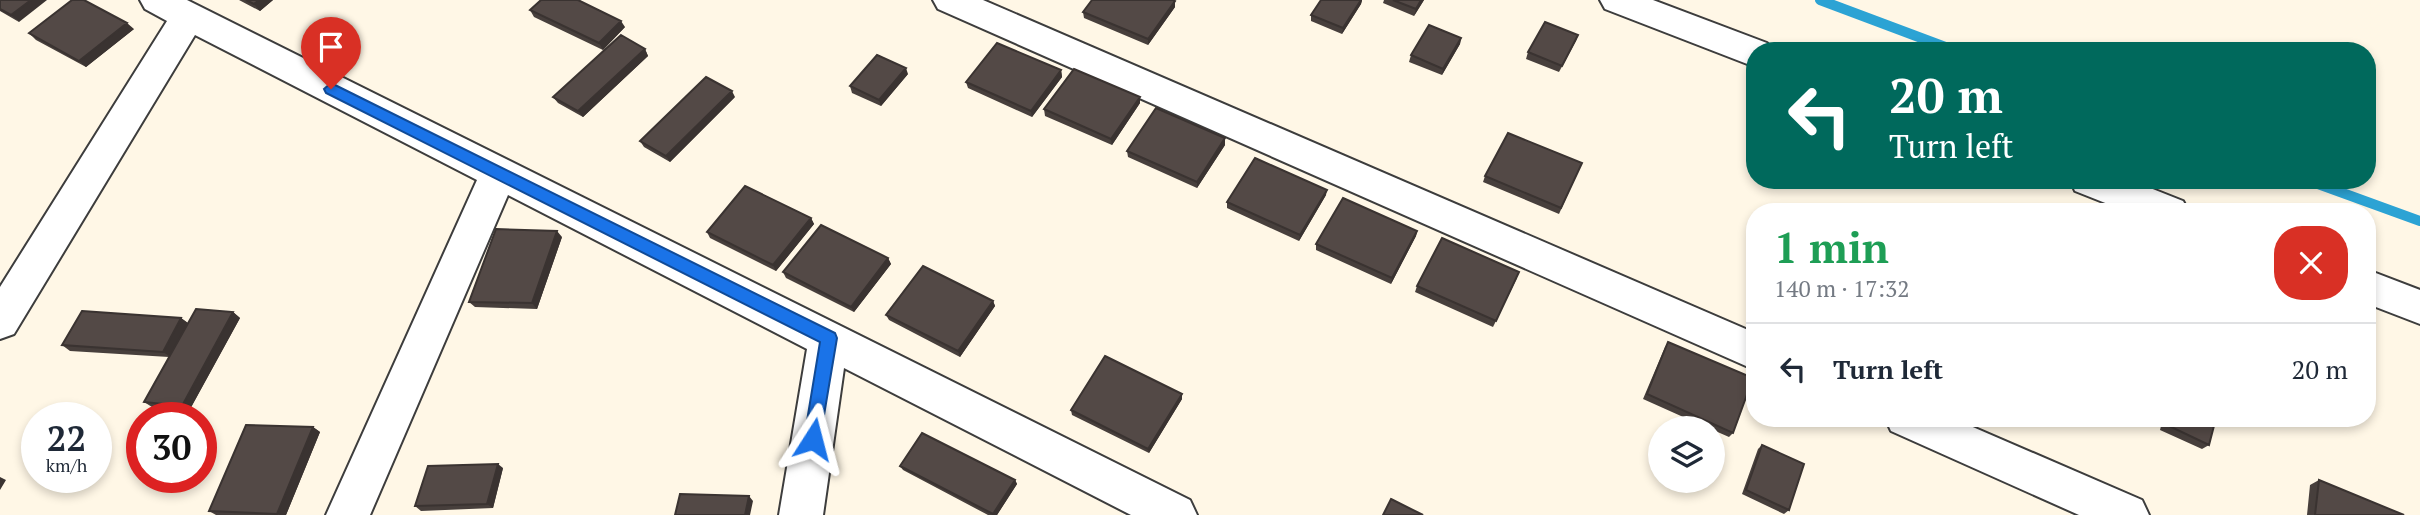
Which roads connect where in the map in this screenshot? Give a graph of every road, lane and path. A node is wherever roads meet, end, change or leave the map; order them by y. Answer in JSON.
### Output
{"nodes":[{"id":1,"x":950,"y":0,"type":"edge"},
{"id":2,"x":1617,"y":0,"type":"edge"},
{"id":3,"x":173,"y":8,"type":"edge"},
{"id":4,"x":1746,"y":50,"type":"edge"},
{"id":5,"x":499,"y":173,"type":"junction"},
{"id":6,"x":2111,"y":189,"type":"edge"},
{"id":7,"x":2147,"y":203,"type":"edge"},
{"id":8,"x":2376,"y":291,"type":"edge"},
{"id":9,"x":2420,"y":307,"type":"edge"},
{"id":10,"x":0,"y":322,"type":"edge"},
{"id":11,"x":829,"y":338,"type":"junction"},
{"id":12,"x":1746,"y":348,"type":"edge"},
{"id":13,"x":1927,"y":427,"type":"edge"},
{"id":14,"x":348,"y":515,"type":"edge"},
{"id":15,"x":801,"y":515,"type":"edge"},
{"id":16,"x":1175,"y":515,"type":"edge"},
{"id":17,"x":2127,"y":515,"type":"edge"}],
"edges":[{"from":1,"to":12,"type":"street"},
{"from":2,"to":4,"type":"street"},
{"from":3,"to":5,"type":"street"},
{"from":3,"to":10,"type":"street"},
{"from":5,"to":11,"type":"street"},
{"from":5,"to":14,"type":"street"},
{"from":6,"to":7,"type":"street"},
{"from":8,"to":9,"type":"street"},
{"from":11,"to":15,"type":"street"},
{"from":11,"to":16,"type":"street"},
{"from":13,"to":17,"type":"street"}]}
